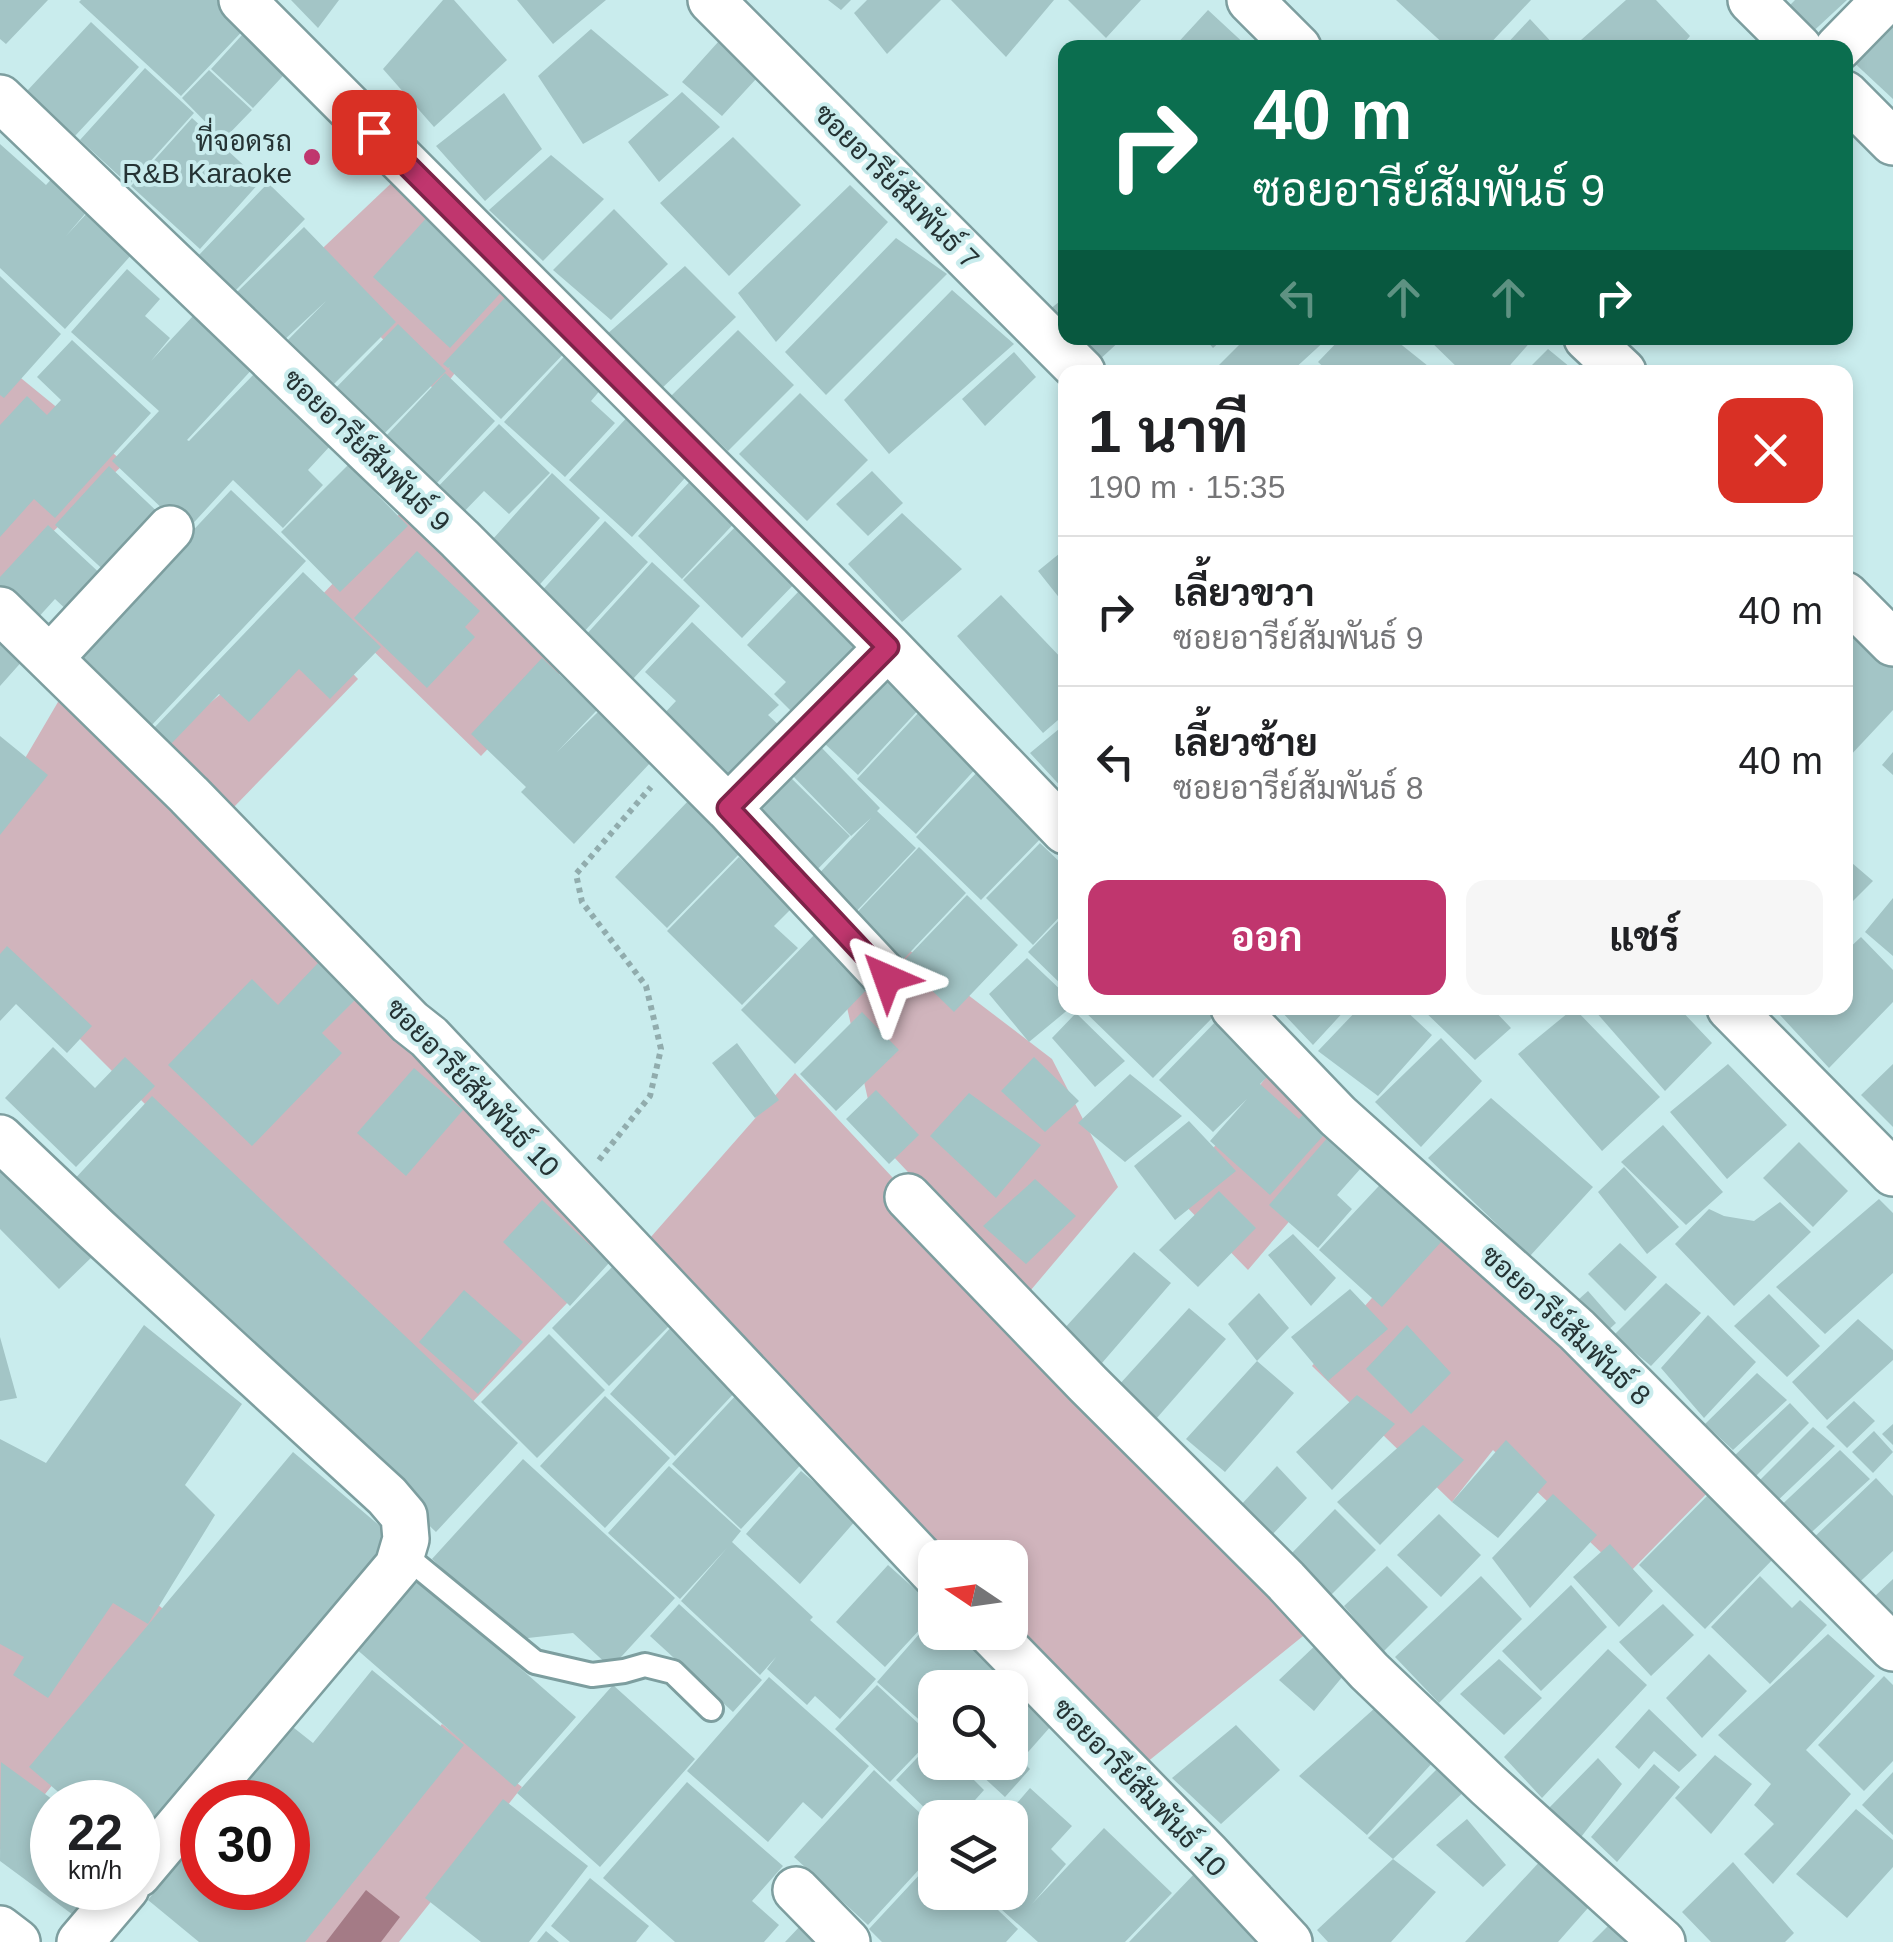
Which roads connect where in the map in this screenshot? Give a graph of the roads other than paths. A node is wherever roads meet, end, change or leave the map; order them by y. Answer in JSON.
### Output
{"nodes":[{"id":1,"x":242,"y":0,"type":"edge"},
{"id":2,"x":712,"y":0,"type":"edge"},
{"id":3,"x":1250,"y":0,"type":"edge"},
{"id":4,"x":1751,"y":0,"type":"edge"},
{"id":5,"x":1885,"y":0,"type":"edge"},
{"id":6,"x":1290,"y":40,"type":"edge"},
{"id":7,"x":1791,"y":40,"type":"edge"},
{"id":8,"x":1846,"y":40,"type":"edge"},
{"id":9,"x":0,"y":98,"type":"edge"},
{"id":10,"x":1853,"y":102,"type":"edge"},
{"id":11,"x":1893,"y":142,"type":"edge"},
{"id":12,"x":1595,"y":345,"type":"edge"},
{"id":13,"x":1075,"y":365,"type":"edge"},
{"id":14,"x":1615,"y":365,"type":"edge"},
{"id":15,"x":170,"y":528,"type":"dead end"},
{"id":16,"x":1853,"y":602,"type":"edge"},
{"id":17,"x":0,"y":610,"type":"edge"},
{"id":18,"x":1893,"y":642,"type":"edge"},
{"id":19,"x":888,"y":647,"type":"junction"},
{"id":20,"x":50,"y":658,"type":"junction"},
{"id":21,"x":728,"y":808,"type":"junction"},
{"id":22,"x":1058,"y":824,"type":"edge"},
{"id":23,"x":887,"y":978,"type":"dead end"},
{"id":24,"x":1241,"y":1015,"type":"edge"},
{"id":25,"x":1737,"y":1015,"type":"edge"},
{"id":26,"x":0,"y":1138,"type":"edge"},
{"id":27,"x":1893,"y":1173,"type":"edge"},
{"id":28,"x":908,"y":1197,"type":"dead end"},
{"id":29,"x":402,"y":1553,"type":"junction"},
{"id":30,"x":918,"y":1556,"type":"edge"},
{"id":31,"x":1893,"y":1648,"type":"edge"},
{"id":32,"x":1007,"y":1650,"type":"edge"},
{"id":33,"x":711,"y":1709,"type":"dead end"},
{"id":34,"x":160,"y":1848,"type":"edge"},
{"id":35,"x":796,"y":1890,"type":"dead end"},
{"id":36,"x":107,"y":1910,"type":"edge"},
{"id":37,"x":0,"y":1929,"type":"edge"},
{"id":38,"x":18,"y":1942,"type":"edge"},
{"id":39,"x":80,"y":1942,"type":"edge"},
{"id":40,"x":847,"y":1942,"type":"edge"},
{"id":41,"x":1289,"y":1942,"type":"edge"},
{"id":42,"x":1662,"y":1942,"type":"edge"}],
"edges":[{"from":1,"to":19,"type":"street"},
{"from":2,"to":13,"type":"street","name":"ซอยอารีย์สัมพันธ์ 7"},
{"from":3,"to":6,"type":"street"},
{"from":4,"to":7,"type":"street"},
{"from":5,"to":8,"type":"street"},
{"from":9,"to":21,"type":"street","name":"ซอยอารีย์สัมพันธ์ 9"},
{"from":10,"to":11,"type":"street"},
{"from":12,"to":14,"type":"street"},
{"from":15,"to":20,"type":"street"},
{"from":16,"to":18,"type":"street"},
{"from":17,"to":20,"type":"street","name":"ซอยอารีย์สัมพันธ์ 10"},
{"from":19,"to":21,"type":"street"},
{"from":19,"to":22,"type":"street"},
{"from":20,"to":30,"type":"street","name":"ซอยอารีย์สัมพันธ์ 10"},
{"from":21,"to":23,"type":"street","name":"ซอยอารีย์สัมพันธ์ 9"},
{"from":24,"to":31,"type":"street","name":"ซอยอารีย์สัมพันธ์ 8"},
{"from":25,"to":27,"type":"street"},
{"from":26,"to":29,"type":"street"},
{"from":28,"to":42,"type":"street"},
{"from":29,"to":33,"type":"lane"},
{"from":29,"to":34,"type":"street"},
{"from":32,"to":41,"type":"street","name":"ซอยอารีย์สัมพันธ์ 10"},
{"from":35,"to":40,"type":"street"},
{"from":36,"to":39,"type":"street"},
{"from":37,"to":38,"type":"street"}]}
